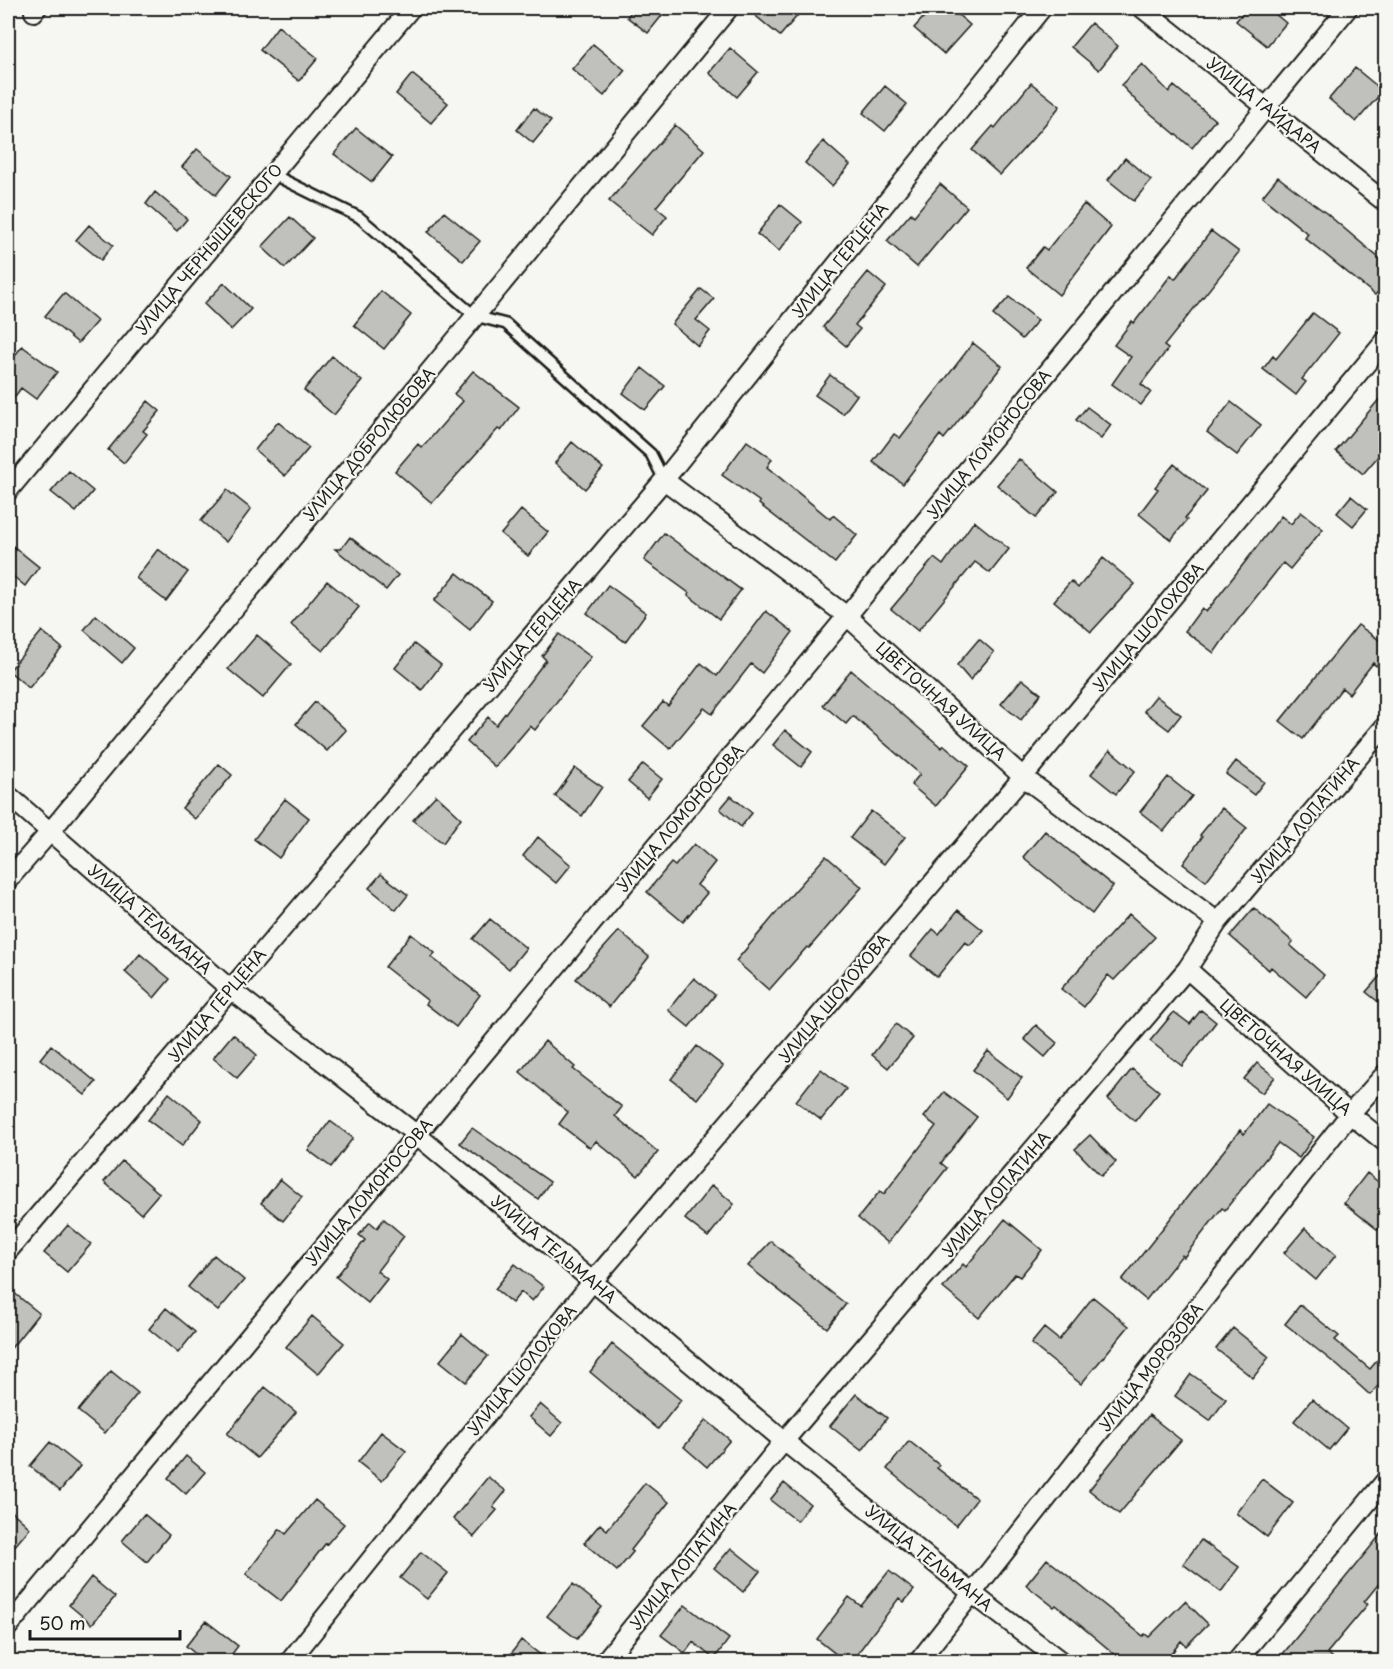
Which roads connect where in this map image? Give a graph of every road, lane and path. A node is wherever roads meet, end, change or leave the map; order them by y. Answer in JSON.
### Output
{"nodes":[{"id":1,"x":411,"y":8,"type":"edge"},
{"id":2,"x":729,"y":8,"type":"edge"},
{"id":3,"x":1042,"y":8,"type":"edge"},
{"id":4,"x":1142,"y":8,"type":"edge"},
{"id":5,"x":1348,"y":8,"type":"edge"},
{"id":6,"x":1266,"y":106,"type":"junction"},
{"id":7,"x":272,"y":174,"type":"junction"},
{"id":8,"x":1386,"y":203,"type":"edge"},
{"id":9,"x":476,"y":316,"type":"junction"},
{"id":10,"x":1386,"y":340,"type":"edge"},
{"id":11,"x":664,"y":480,"type":"junction"},
{"id":12,"x":8,"y":491,"type":"edge"},
{"id":13,"x":848,"y":616,"type":"junction"},
{"id":14,"x":1386,"y":725,"type":"edge"},
{"id":15,"x":1023,"y":777,"type":"junction"},
{"id":16,"x":8,"y":795,"type":"edge"},
{"id":17,"x":50,"y":832,"type":"junction"},
{"id":18,"x":8,"y":880,"type":"edge"},
{"id":19,"x":1218,"y":922,"type":"junction"},
{"id":20,"x":1187,"y":969,"type":"junction"},
{"id":21,"x":230,"y":989,"type":"junction"},
{"id":22,"x":1386,"y":1073,"type":"edge"},
{"id":23,"x":1350,"y":1114,"type":"junction"},
{"id":24,"x":417,"y":1135,"type":"junction"},
{"id":25,"x":1386,"y":1143,"type":"edge"},
{"id":26,"x":8,"y":1251,"type":"edge"},
{"id":27,"x":593,"y":1281,"type":"junction"},
{"id":28,"x":784,"y":1441,"type":"junction"},
{"id":29,"x":1386,"y":1480,"type":"edge"},
{"id":30,"x":973,"y":1594,"type":"junction"},
{"id":31,"x":8,"y":1627,"type":"edge"},
{"id":32,"x":289,"y":1662,"type":"edge"},
{"id":33,"x":604,"y":1662,"type":"edge"},
{"id":34,"x":918,"y":1662,"type":"edge"},
{"id":35,"x":1062,"y":1662,"type":"edge"},
{"id":36,"x":1236,"y":1662,"type":"edge"}],
"edges":[{"from":1,"to":7,"type":"street","name":"УЛИЦА ЧЕРНЫШЕВСКОГО"},
{"from":2,"to":9,"type":"street","name":"УЛИЦА ДОБРОЛЮБОВА"},
{"from":3,"to":11,"type":"street","name":"УЛИЦА ГЕРЦЕНА"},
{"from":4,"to":6,"type":"street","name":"УЛИЦА ГАЙДАРА"},
{"from":5,"to":6,"type":"street","name":"УЛИЦА ЛОМОНОСОВА"},
{"from":6,"to":8,"type":"street","name":"УЛИЦА ГАЙДАРА"},
{"from":6,"to":13,"type":"street","name":"УЛИЦА ЛОМОНОСОВА"},
{"from":7,"to":9,"type":"lane"},
{"from":7,"to":12,"type":"street","name":"УЛИЦА ЧЕРНЫШЕВСКОГО"},
{"from":9,"to":11,"type":"lane"},
{"from":9,"to":17,"type":"street","name":"УЛИЦА ДОБРОЛЮБОВА"},
{"from":10,"to":15,"type":"street","name":"УЛИЦА ШОЛОХОВА"},
{"from":11,"to":13,"type":"street","name":"ЦВЕТОЧНАЯ УЛИЦА"},
{"from":11,"to":21,"type":"street","name":"УЛИЦА ГЕРЦЕНА"},
{"from":13,"to":15,"type":"street","name":"ЦВЕТОЧНАЯ УЛИЦА"},
{"from":13,"to":24,"type":"street","name":"УЛИЦА ЛОМОНОСОВА"},
{"from":14,"to":19,"type":"street","name":"УЛИЦА ЛОПАТИНА"},
{"from":15,"to":19,"type":"street","name":"ЦВЕТОЧНАЯ УЛИЦА"},
{"from":15,"to":27,"type":"street","name":"УЛИЦА ШОЛОХОВА"},
{"from":16,"to":17,"type":"street","name":"УЛИЦА ТЕЛЬМАНА"},
{"from":17,"to":18,"type":"street","name":"УЛИЦА ДОБРОЛЮБОВА"},
{"from":17,"to":21,"type":"street","name":"УЛИЦА ТЕЛЬМАНА"},
{"from":19,"to":20,"type":"street","name":"УЛИЦА ЛОПАТИНА"},
{"from":20,"to":23,"type":"street","name":"ЦВЕТОЧНАЯ УЛИЦА"},
{"from":20,"to":28,"type":"street","name":"УЛИЦА ЛОПАТИНА"},
{"from":21,"to":24,"type":"street","name":"УЛИЦА ТЕЛЬМАНА"},
{"from":21,"to":26,"type":"street","name":"УЛИЦА ГЕРЦЕНА"},
{"from":22,"to":23,"type":"street","name":"УЛИЦА МОРОЗОВА"},
{"from":23,"to":25,"type":"street","name":"ЦВЕТОЧНАЯ УЛИЦА"},
{"from":23,"to":30,"type":"street","name":"УЛИЦА МОРОЗОВА"},
{"from":24,"to":27,"type":"street","name":"УЛИЦА ТЕЛЬМАНА"},
{"from":24,"to":31,"type":"street","name":"УЛИЦА ЛОМОНОСОВА"},
{"from":27,"to":28,"type":"street","name":"УЛИЦА ТЕЛЬМАНА"},
{"from":27,"to":32,"type":"street","name":"УЛИЦА ШОЛОХОВА"},
{"from":28,"to":30,"type":"street","name":"УЛИЦА ТЕЛЬМАНА"},
{"from":28,"to":33,"type":"street","name":"УЛИЦА ЛОПАТИНА"},
{"from":29,"to":36,"type":"street"},
{"from":30,"to":34,"type":"street","name":"УЛИЦА МОРОЗОВА"},
{"from":30,"to":35,"type":"street","name":"УЛИЦА ТЕЛЬМАНА"}]}
